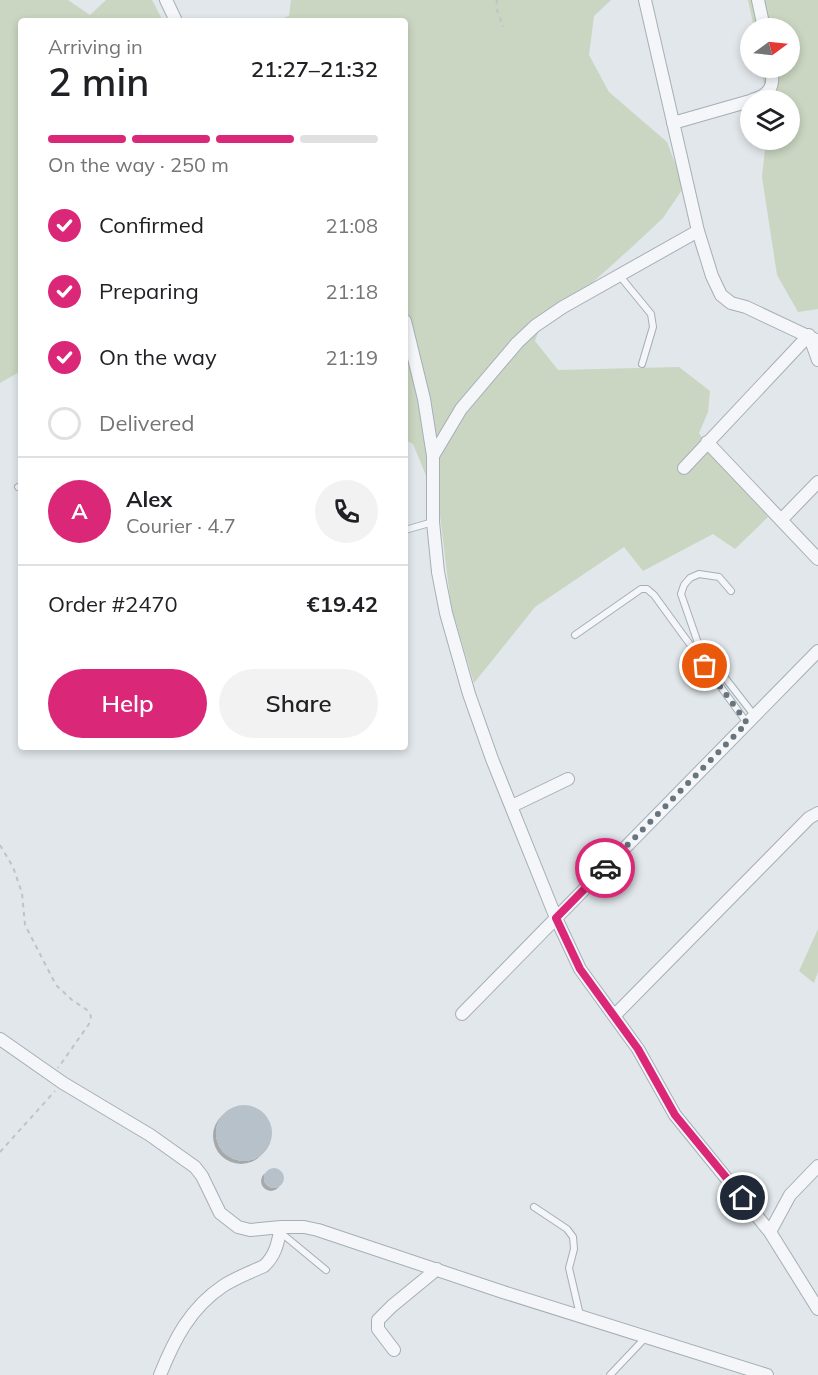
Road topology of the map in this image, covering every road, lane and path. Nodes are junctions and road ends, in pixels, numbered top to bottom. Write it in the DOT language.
graph roads {
  1 [pos="166,0"];
  2 [pos="497,0"];
  3 [pos="645,0"];
  4 [pos="758,0"];
  5 [pos="175,18"];
  6 [pos="762,18"];
  7 [pos="503,27"];
  8 [pos="740,104"];
  9 [pos="673,123"];
  10 [pos="698,231"];
  11 [pos="619,275"];
  12 [pos="408,333"];
  13 [pos="813,338"];
  14 [pos="818,360"];
  15 [pos="642,364"];
  16 [pos="707,442"];
  17 [pos="433,456"];
  18 [pos="684,468"];
  19 [pos="818,482"];
  20 [pos="781,520"];
  21 [pos="433,522"];
  22 [pos="408,529"];
  23 [pos="818,559"];
  24 [pos="731,591"];
  25 [pos="575,635"];
  26 [pos="818,651"];
  27 [pos="751,719"];
  28 [pos="568,779"];
  29 [pos="512,806"];
  30 [pos="818,813"];
  31 [pos="0,845"];
  32 [pos="556,918"];
  33 [pos="462,1014"];
  34 [pos="615,1015"];
  35 [pos="0,1039"];
  36 [pos="58,1079"];
  37 [pos="0,1152"];
  38 [pos="818,1166"];
  39 [pos="534,1206"];
  40 [pos="280,1229"];
  41 [pos="770,1232"];
  42 [pos="437,1269"];
  43 [pos="326,1270"];
  44 [pos="818,1309"];
  45 [pos="580,1316"];
  46 [pos="646,1336"];
  47 [pos="394,1350"];
  48 [pos="160,1375"];
  49 [pos="610,1375"];
  50 [pos="767,1375"];
  1 -- 5 [label="street"];
  2 -- 7 [label="path"];
  3 -- 9 [label="street"];
  4 -- 6 [label="street"];
  8 -- 9 [label="street"];
  9 -- 10 [label="street"];
  10 -- 11 [label="street"];
  10 -- 13 [label="street"];
  11 -- 15 [label="lane"];
  11 -- 17 [label="street"];
  12 -- 17 [label="street"];
  13 -- 14 [label="street"];
  13 -- 16 [label="street"];
  16 -- 18 [label="street"];
  16 -- 20 [label="street"];
  17 -- 21 [label="street"];
  19 -- 20 [label="street"];
  20 -- 23 [label="street"];
  21 -- 22 [label="lane"];
  21 -- 29 [label="street"];
  24 -- 27 [label="lane"];
  25 -- 27 [label="lane"];
  26 -- 27 [label="street"];
  27 -- 32 [label="street"];
  28 -- 29 [label="street"];
  29 -- 32 [label="street"];
  30 -- 34 [label="street"];
  31 -- 36 [label="path"];
  32 -- 33 [label="street"];
  32 -- 34 [label="street"];
  34 -- 41 [label="street"];
  35 -- 36 [label="street"];
  36 -- 37 [label="path"];
  36 -- 40 [label="street"];
  38 -- 41 [label="street"];
  39 -- 45 [label="lane"];
  40 -- 42 [label="street"];
  40 -- 43 [label="lane"];
  40 -- 48 [label="street"];
  41 -- 44 [label="street"];
  42 -- 45 [label="street"];
  42 -- 47 [label="street"];
  45 -- 46 [label="street"];
  46 -- 49 [label="lane"];
  46 -- 50 [label="street"];
}
